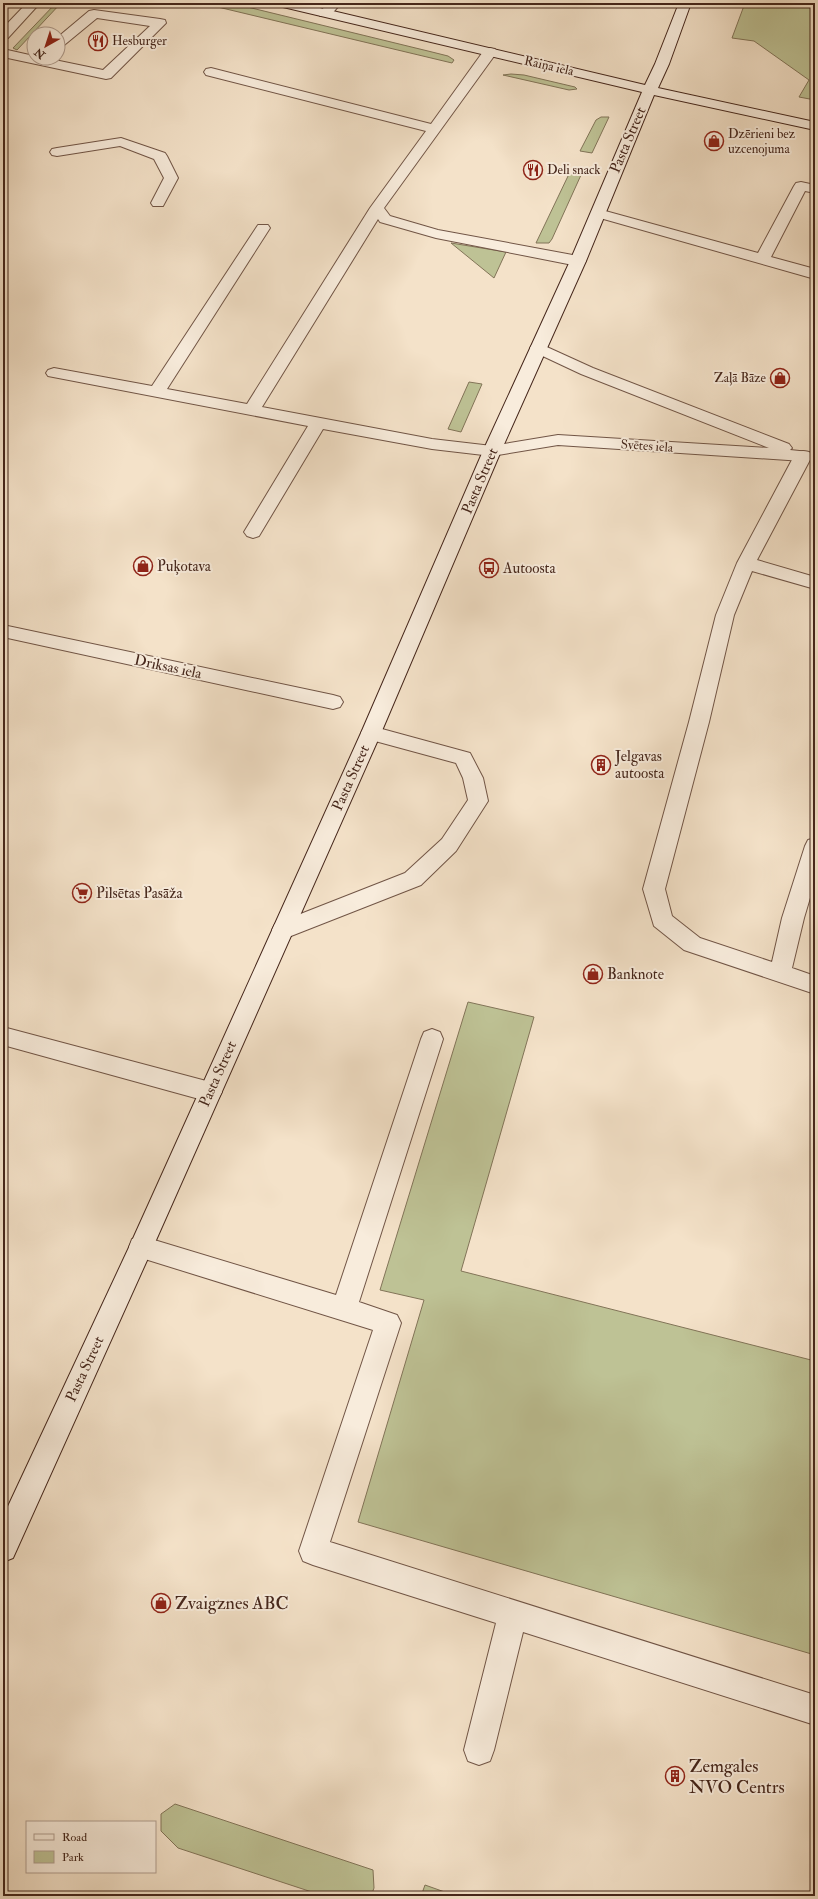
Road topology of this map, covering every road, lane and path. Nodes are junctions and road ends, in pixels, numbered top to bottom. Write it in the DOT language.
graph roads {
  1 [pos="34,3"];
  2 [pos="283,3"];
  3 [pos="335,3"];
  4 [pos="684,3"];
  5 [pos="325,13"];
  6 [pos="3,35"];
  7 [pos="66,37"];
  8 [pos="490,52"];
  9 [pos="3,53"];
  10 [pos="26,57"];
  11 [pos="66,65"];
  12 [pos="211,72"];
  13 [pos="650,90"];
  14 [pos="815,126"];
  15 [pos="434,129"];
  16 [pos="57,152"];
  17 [pos="815,189"];
  18 [pos="158,203"];
  19 [pos="376,208"];
  20 [pos="598,213"];
  21 [pos="264,228"];
  22 [pos="762,259"];
  23 [pos="578,261"];
  24 [pos="815,274"];
  25 [pos="538,348"];
  26 [pos="54,373"];
  27 [pos="157,392"];
  28 [pos="252,409"];
  29 [pos="319,422"];
  30 [pos="492,451"];
  31 [pos="809,457"];
  32 [pos="253,532"];
  33 [pos="746,563"];
  34 [pos="815,583"];
  35 [pos="3,631"];
  36 [pos="333,702"];
  37 [pos="371,733"];
  38 [pos="815,846"];
  39 [pos="283,930"];
  40 [pos="780,974"];
  41 [pos="815,985"];
  42 [pos="3,1036"];
  43 [pos="432,1038"];
  44 [pos="210,1092"];
  45 [pos="140,1247"];
  46 [pos="344,1308"];
  47 [pos="3,1548"];
  48 [pos="513,1614"];
  49 [pos="815,1710"];
  50 [pos="479,1750"];
  1 -- 6 [label="street"];
  2 -- 5 [label="street, Raiņa iela"];
  3 -- 5 [label="street"];
  4 -- 13 [label="street, Pasta Street"];
  5 -- 8 [label="street, Raiņa iela"];
  7 -- 11 [label="street"];
  8 -- 13 [label="street, Raiņa iela"];
  8 -- 15 [label="street"];
  9 -- 10 [label="street"];
  12 -- 15 [label="street"];
  13 -- 14 [label="street, Raiņa iela"];
  13 -- 20 [label="street, Pasta Street"];
  15 -- 19 [label="street"];
  16 -- 18 [label="street"];
  17 -- 22 [label="street"];
  19 -- 23 [label="street"];
  19 -- 28 [label="street"];
  20 -- 22 [label="street"];
  20 -- 23 [label="street, Pasta Street"];
  21 -- 27 [label="street"];
  22 -- 24 [label="street"];
  23 -- 25 [label="street, Pasta Street"];
  25 -- 30 [label="street, Pasta Street"];
  25 -- 31 [label="street"];
  26 -- 27 [label="street, Svētes iela"];
  27 -- 28 [label="street, Svētes iela"];
  28 -- 29 [label="street, Svētes iela"];
  29 -- 30 [label="street, Svētes iela"];
  29 -- 32 [label="street"];
  30 -- 31 [label="street, Svētes iela"];
  30 -- 37 [label="street, Pasta Street"];
  31 -- 33 [label="street"];
  33 -- 34 [label="street"];
  33 -- 40 [label="street"];
  35 -- 36 [label="street, Driksas iela"];
  37 -- 39 [label="street, Pasta Street"];
  37 -- 39 [label="street"];
  38 -- 40 [label="street"];
  39 -- 44 [label="street, Pasta Street"];
  40 -- 41 [label="street"];
  42 -- 44 [label="street"];
  43 -- 46 [label="street"];
  44 -- 45 [label="street, Pasta Street"];
  45 -- 46 [label="street"];
  45 -- 47 [label="street, Pasta Street"];
  46 -- 48 [label="street"];
  48 -- 49 [label="street"];
  48 -- 50 [label="street"];
}
